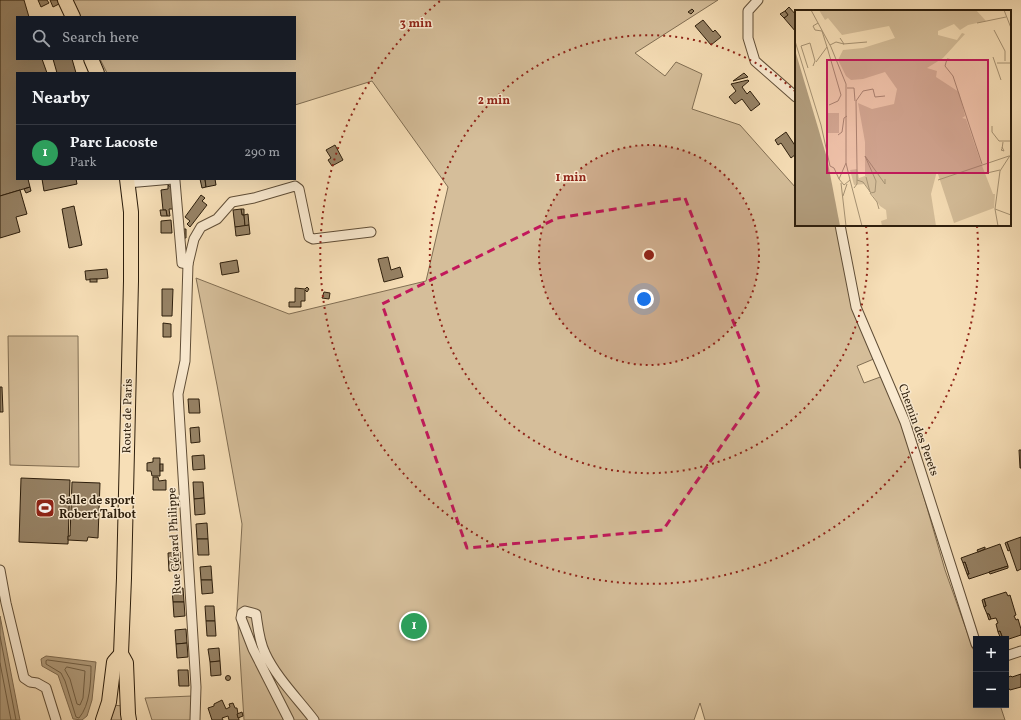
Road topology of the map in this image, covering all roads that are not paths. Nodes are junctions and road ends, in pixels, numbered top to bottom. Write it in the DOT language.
graph roads {
  1 [pos="65,0"];
  2 [pos="758,0"];
  3 [pos="73,16"];
  4 [pos="91,60"];
  5 [pos="97,72"];
  6 [pos="795,96"];
  7 [pos="150,180"];
  8 [pos="175,180"];
  9 [pos="127,181"];
  10 [pos="840,226"];
  11 [pos="371,232"];
  12 [pos="188,264"];
  13 [pos="0,570"];
  14 [pos="973,636"];
  15 [pos="1021,651"];
  16 [pos="121,654"];
  17 [pos="1009,655"];
  18 [pos="56,720"];
  19 [pos="103,720"];
  20 [pos="129,720"];
  21 [pos="195,720"];
  22 [pos="289,720"];
  23 [pos="314,720"];
  1 -- 3 [label="main road"];
  2 -- 6 [label="street"];
  4 -- 5 [label="main road"];
  7 -- 9 [label="street"];
  8 -- 12 [label="street"];
  9 -- 16 [label="main road, Route de Paris"];
  10 -- 14 [label="street, Chemin des Perets"];
  11 -- 12 [label="street, Rue Gérard Philippe"];
  12 -- 21 [label="street, Rue Gérard Philippe"];
  13 -- 18 [label="street"];
  15 -- 17 [label="street"];
  16 -- 19 [label="main road, Route de Paris"];
  16 -- 20 [label="main road, Route de Paris"];
  22 -- 23 [label="street"];
}
